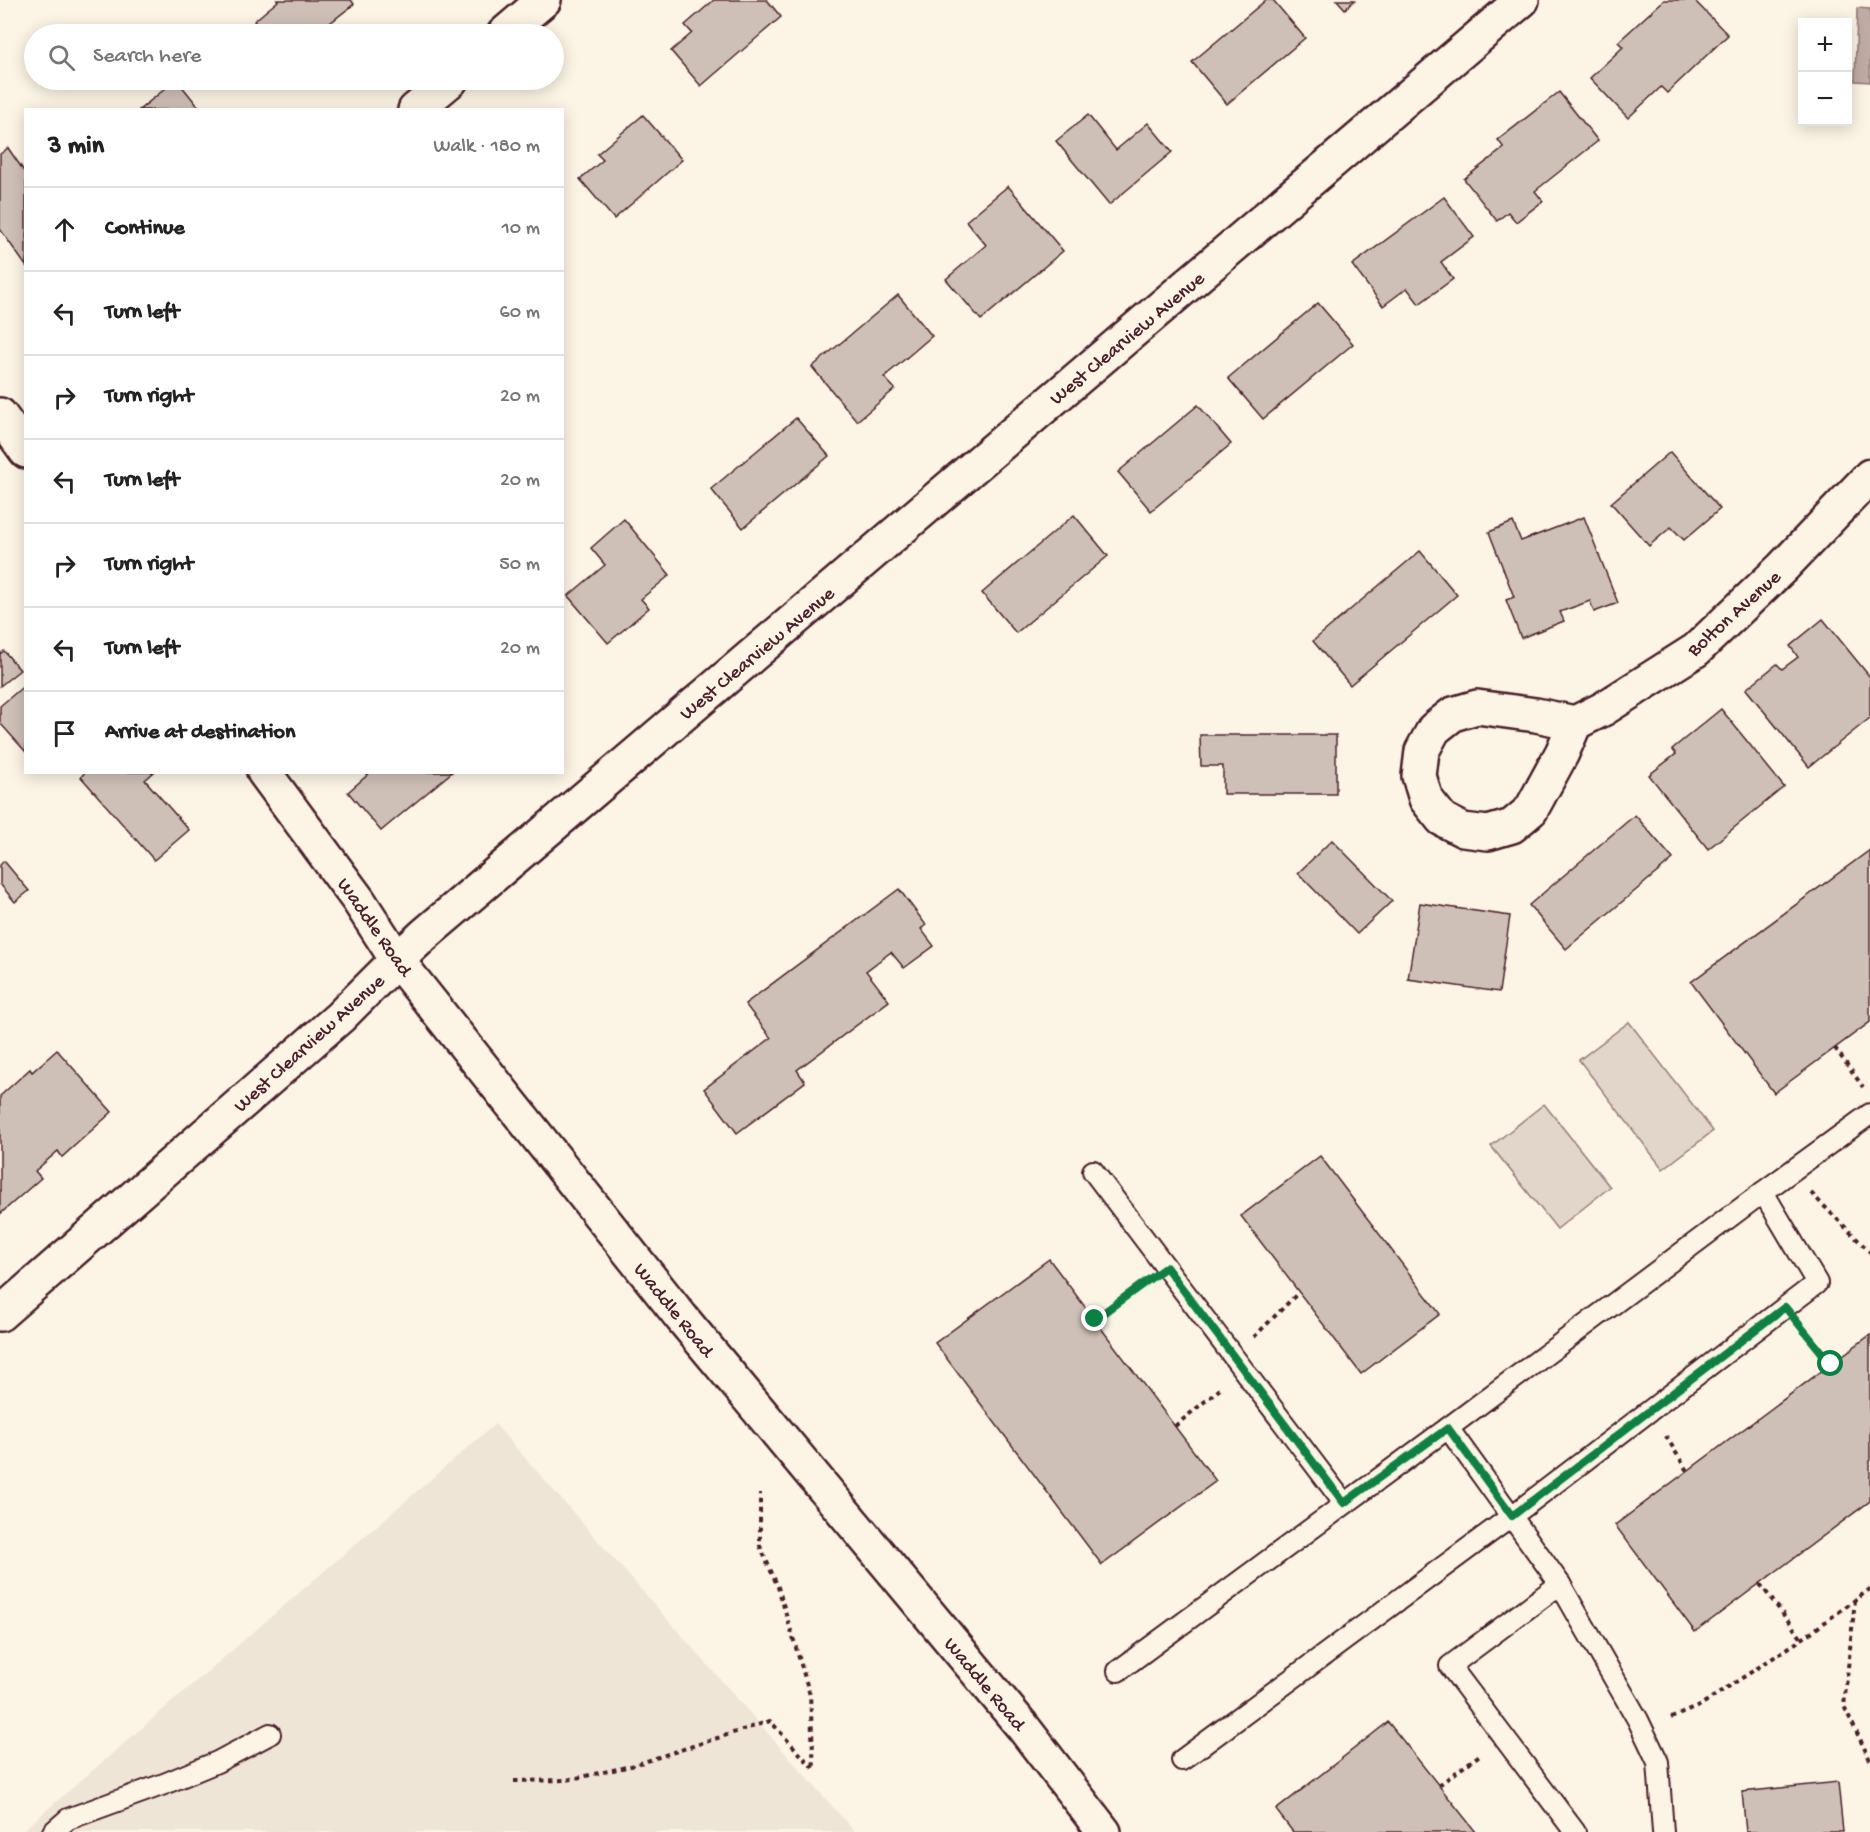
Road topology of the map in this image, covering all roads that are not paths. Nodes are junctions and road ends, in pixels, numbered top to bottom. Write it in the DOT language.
graph roads {
  1 [pos="544,0"];
  2 [pos="1522,0"];
  3 [pos="516,24"];
  4 [pos="439,90"];
  5 [pos="418,108"];
  6 [pos="0,415"];
  7 [pos="23,443"];
  8 [pos="1870,476"];
  9 [pos="1575,723"];
  10 [pos="265,774"];
  11 [pos="396,960"];
  12 [pos="1870,1114"];
  13 [pos="1093,1171"];
  14 [pos="1763,1192"];
  15 [pos="0,1314"];
  16 [pos="1448,1428"];
  17 [pos="1344,1503"];
  18 [pos="1512,1516"];
  19 [pos="1560,1584"];
  20 [pos="1118,1671"];
  21 [pos="270,1734"];
  22 [pos="1182,1760"];
  23 [pos="53,1832"];
  24 [pos="1104,1832"];
  25 [pos="1575,1832"];
  26 [pos="1663,1832"];
  1 -- 3 [label="street"];
  2 -- 11 [label="street, West Clearview Avenue"];
  4 -- 5 [label="street"];
  6 -- 7 [label="street"];
  8 -- 9 [label="street, Bolton Avenue"];
  9 -- 9 [label="street"];
  10 -- 11 [label="street, Waddle Road"];
  11 -- 15 [label="street, West Clearview Avenue"];
  11 -- 24 [label="street, Waddle Road"];
  12 -- 14 [label="lane"];
  13 -- 17 [label="lane"];
  14 -- 16 [label="lane"];
  14 -- 18 [label="lane"];
  16 -- 17 [label="lane"];
  16 -- 18 [label="lane"];
  17 -- 20 [label="lane"];
  18 -- 19 [label="lane"];
  18 -- 22 [label="lane"];
  19 -- 25 [label="lane"];
  19 -- 26 [label="lane"];
  21 -- 23 [label="lane"];
}
